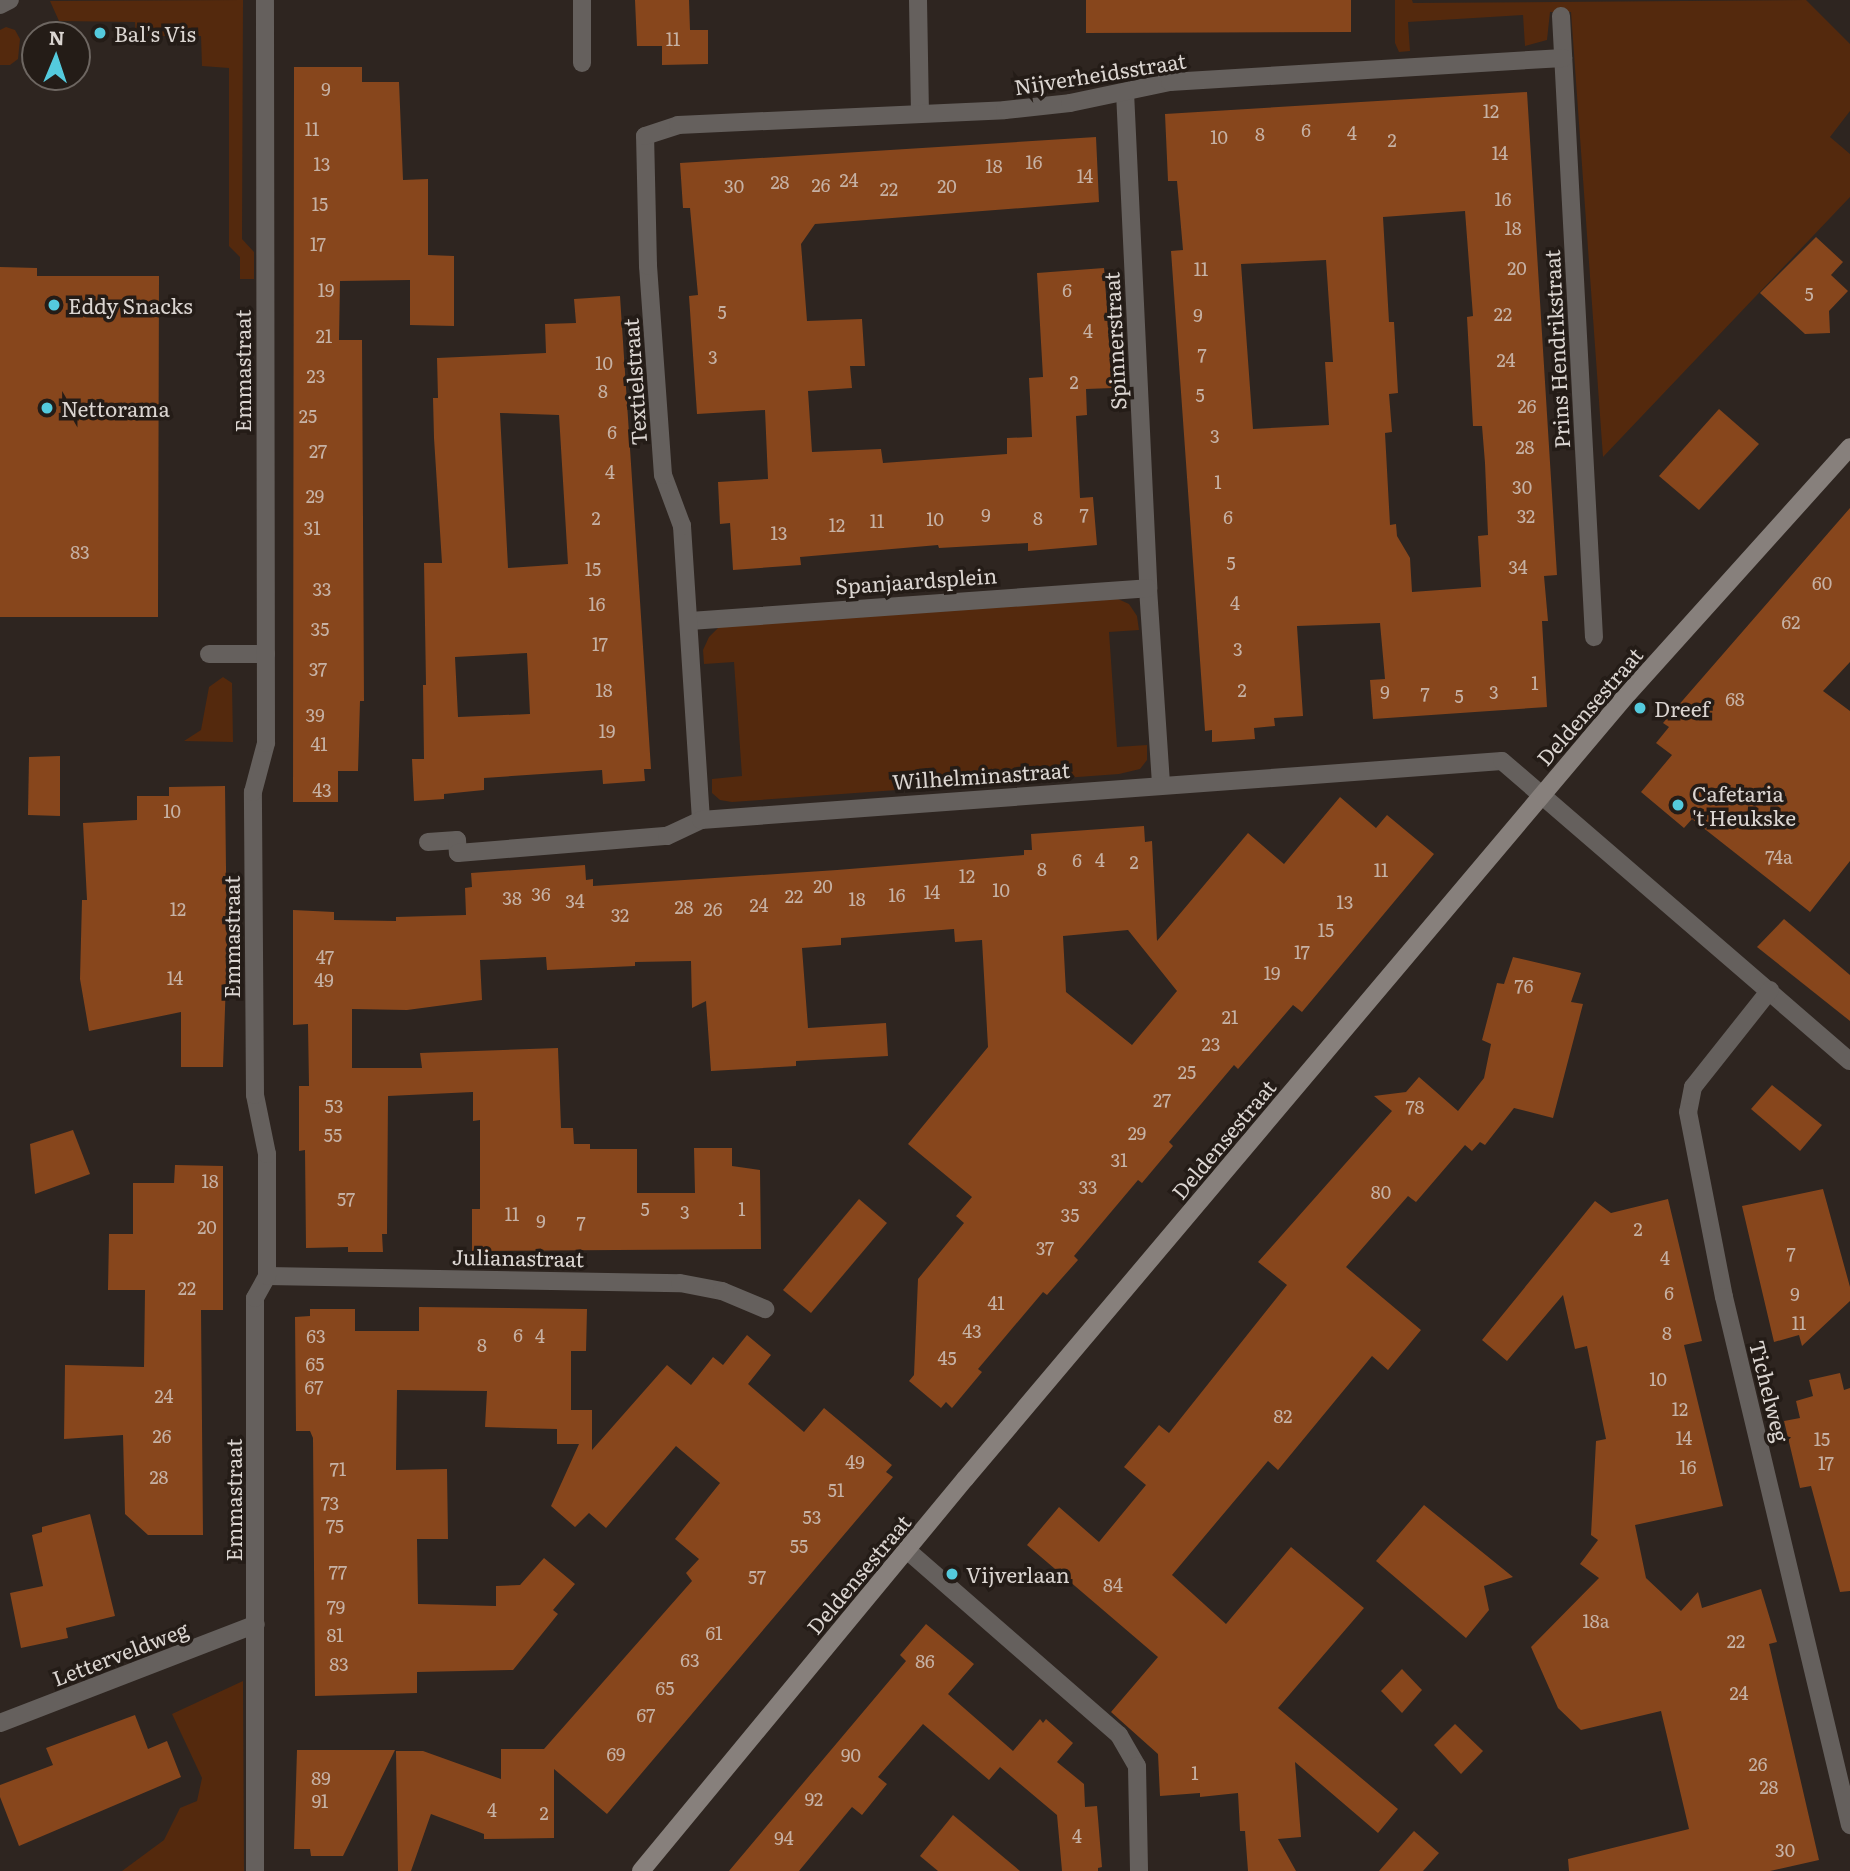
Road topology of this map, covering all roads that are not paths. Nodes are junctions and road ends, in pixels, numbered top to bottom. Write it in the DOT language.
graph roads {
  1 [pos="10,0"];
  2 [pos="265,0"];
  3 [pos="582,0"];
  4 [pos="918,0"];
  5 [pos="0,5"];
  6 [pos="1561,16"];
  7 [pos="1563,58"];
  8 [pos="582,63"];
  9 [pos="1125,92"];
  10 [pos="920,114"];
  11 [pos="645,136"];
  12 [pos="1850,447"];
  13 [pos="1148,588"];
  14 [pos="690,621"];
  15 [pos="1594,638"];
  16 [pos="209,654"];
  17 [pos="266,654"];
  18 [pos="1161,785"];
  19 [pos="1542,796"];
  20 [pos="701,820"];
  21 [pos="428,842"];
  22 [pos="1770,990"];
  23 [pos="1850,1061"];
  24 [pos="267,1276"];
  25 [pos="765,1309"];
  26 [pos="908,1551"];
  27 [pos="256,1624"];
  28 [pos="0,1723"];
  29 [pos="1850,1825"];
  30 [pos="255,1871"];
  31 [pos="641,1871"];
  32 [pos="1139,1871"];
  1 -- 5 [label="street"];
  2 -- 17 [label="street, Emmastraat"];
  3 -- 8 [label="street"];
  4 -- 10 [label="street"];
  6 -- 7 [label="street, Prins Hendrikstraat"];
  7 -- 9 [label="street, Nijverheidsstraat"];
  7 -- 15 [label="street, Prins Hendrikstraat"];
  9 -- 10 [label="street, Nijverheidsstraat"];
  9 -- 13 [label="street, Spinnerstraat"];
  10 -- 11 [label="street, Nijverheidsstraat"];
  11 -- 14 [label="street, Textielstraat"];
  12 -- 19 [label="street, Deldensestraat"];
  13 -- 14 [label="street, Spanjaardsplein"];
  13 -- 18 [label="street"];
  14 -- 20 [label="street"];
  16 -- 17 [label="street"];
  17 -- 24 [label="street, Emmastraat"];
  18 -- 19 [label="street, Wilhelminastraat"];
  18 -- 20 [label="street, Wilhelminastraat"];
  19 -- 22 [label="street"];
  19 -- 26 [label="street, Deldensestraat"];
  20 -- 21 [label="street, Wilhelminastraat"];
  22 -- 23 [label="street"];
  22 -- 29 [label="street, Tichelweg"];
  24 -- 25 [label="street, Julianastraat"];
  24 -- 27 [label="street, Emmastraat"];
  26 -- 31 [label="street, Deldensestraat"];
  26 -- 32 [label="street"];
  27 -- 28 [label="street, Letterveldweg"];
  27 -- 30 [label="street, Emmastraat"];
}
